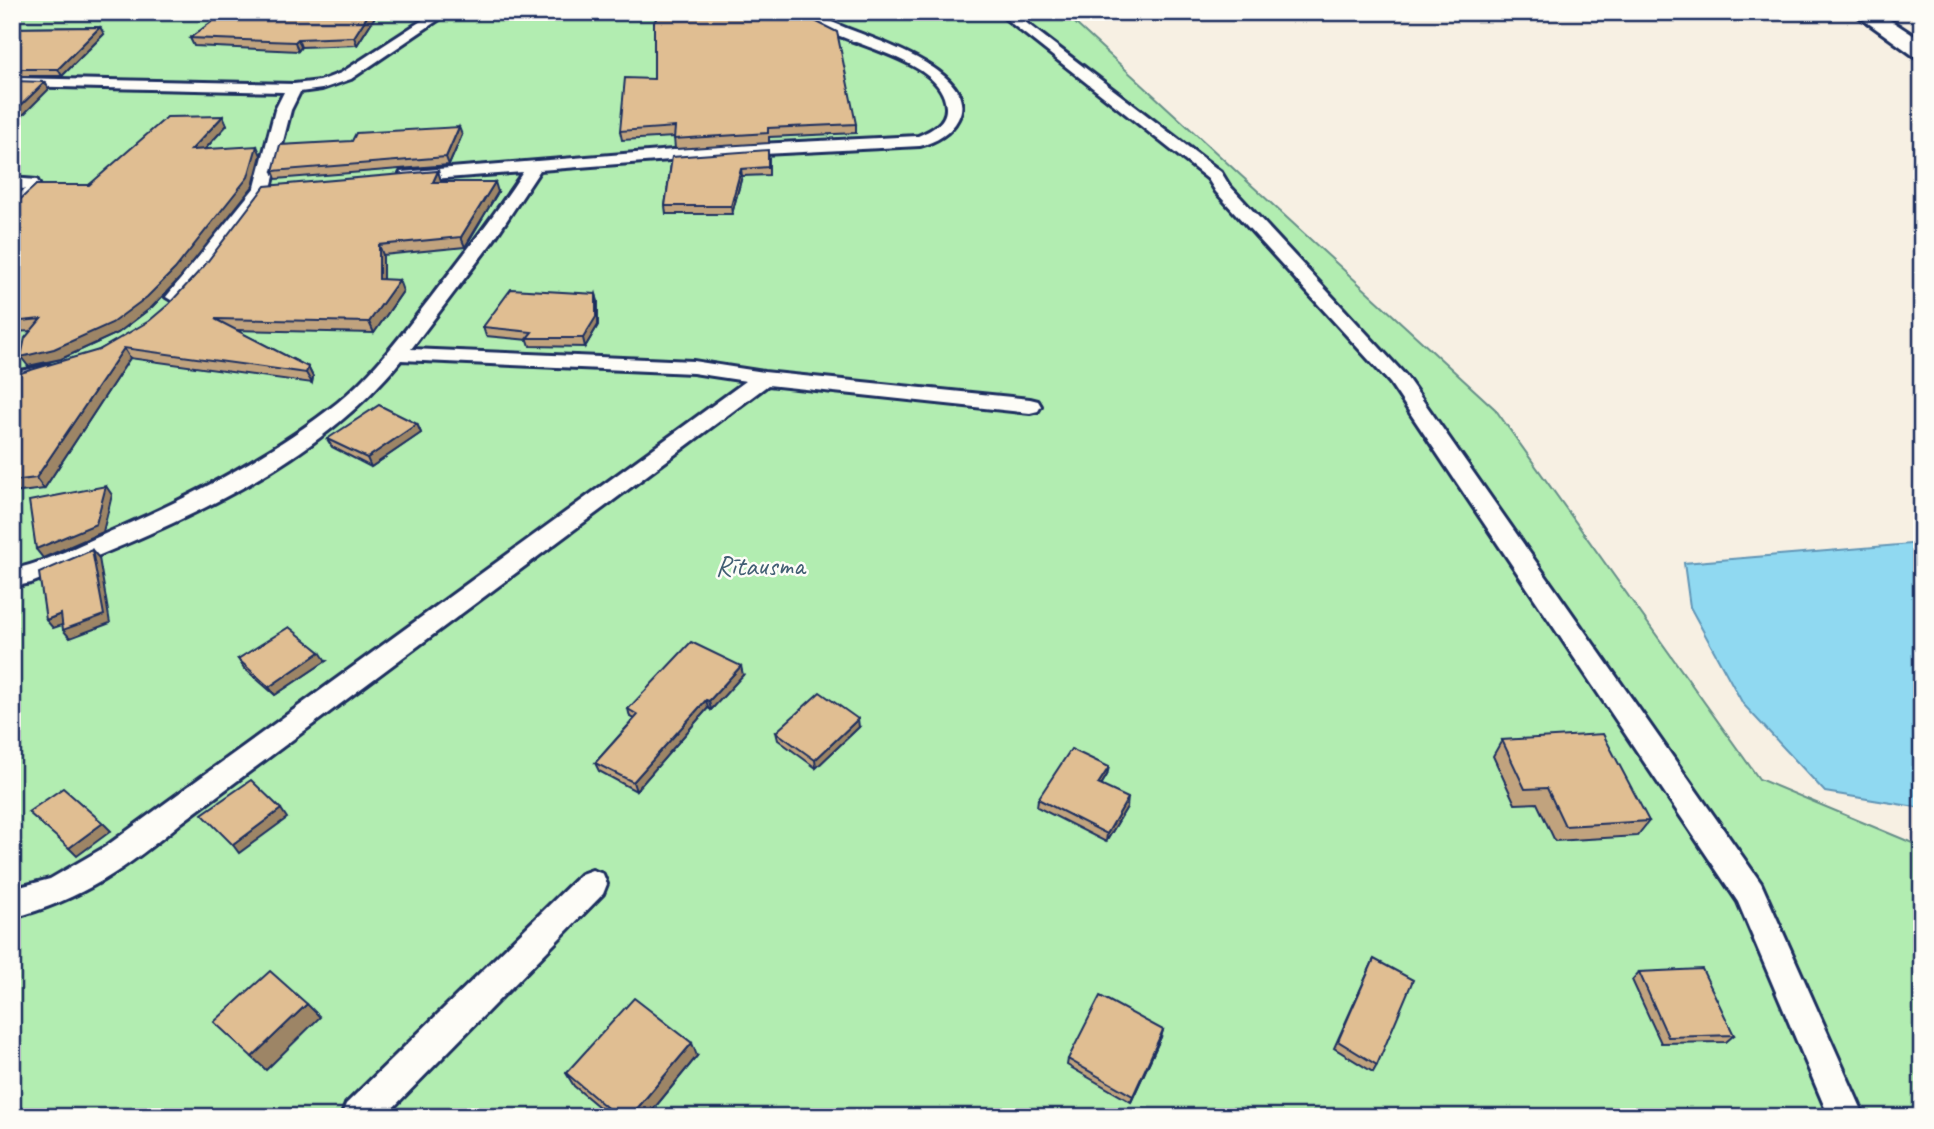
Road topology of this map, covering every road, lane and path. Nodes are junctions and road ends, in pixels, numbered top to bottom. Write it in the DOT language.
graph roads {
  1 [pos="444,12"];
  2 [pos="800,12"];
  3 [pos="1003,12"];
  4 [pos="1863,12"];
  5 [pos="1922,51"];
  6 [pos="12,82"];
  7 [pos="294,88"];
  8 [pos="535,165"];
  9 [pos="386,178"];
  10 [pos="12,183"];
  11 [pos="12,211"];
  12 [pos="166,307"];
  13 [pos="396,354"];
  14 [pos="69,365"];
  15 [pos="764,378"];
  16 [pos="12,379"];
  17 [pos="1030,406"];
  18 [pos="12,578"];
  19 [pos="593,884"];
  20 [pos="12,904"];
  21 [pos="359,1117"];
  22 [pos="1846,1117"];
  1 -- 7 [label="lane"];
  2 -- 8 [label="lane"];
  3 -- 22 [label="lane"];
  4 -- 5 [label="street"];
  6 -- 7 [label="lane"];
  7 -- 12 [label="lane"];
  8 -- 9 [label="lane"];
  8 -- 13 [label="lane"];
  10 -- 11 [label="lane"];
  13 -- 15 [label="lane"];
  13 -- 18 [label="lane"];
  14 -- 16 [label="lane"];
  15 -- 17 [label="lane"];
  15 -- 20 [label="lane"];
  19 -- 21 [label="lane"];
}
